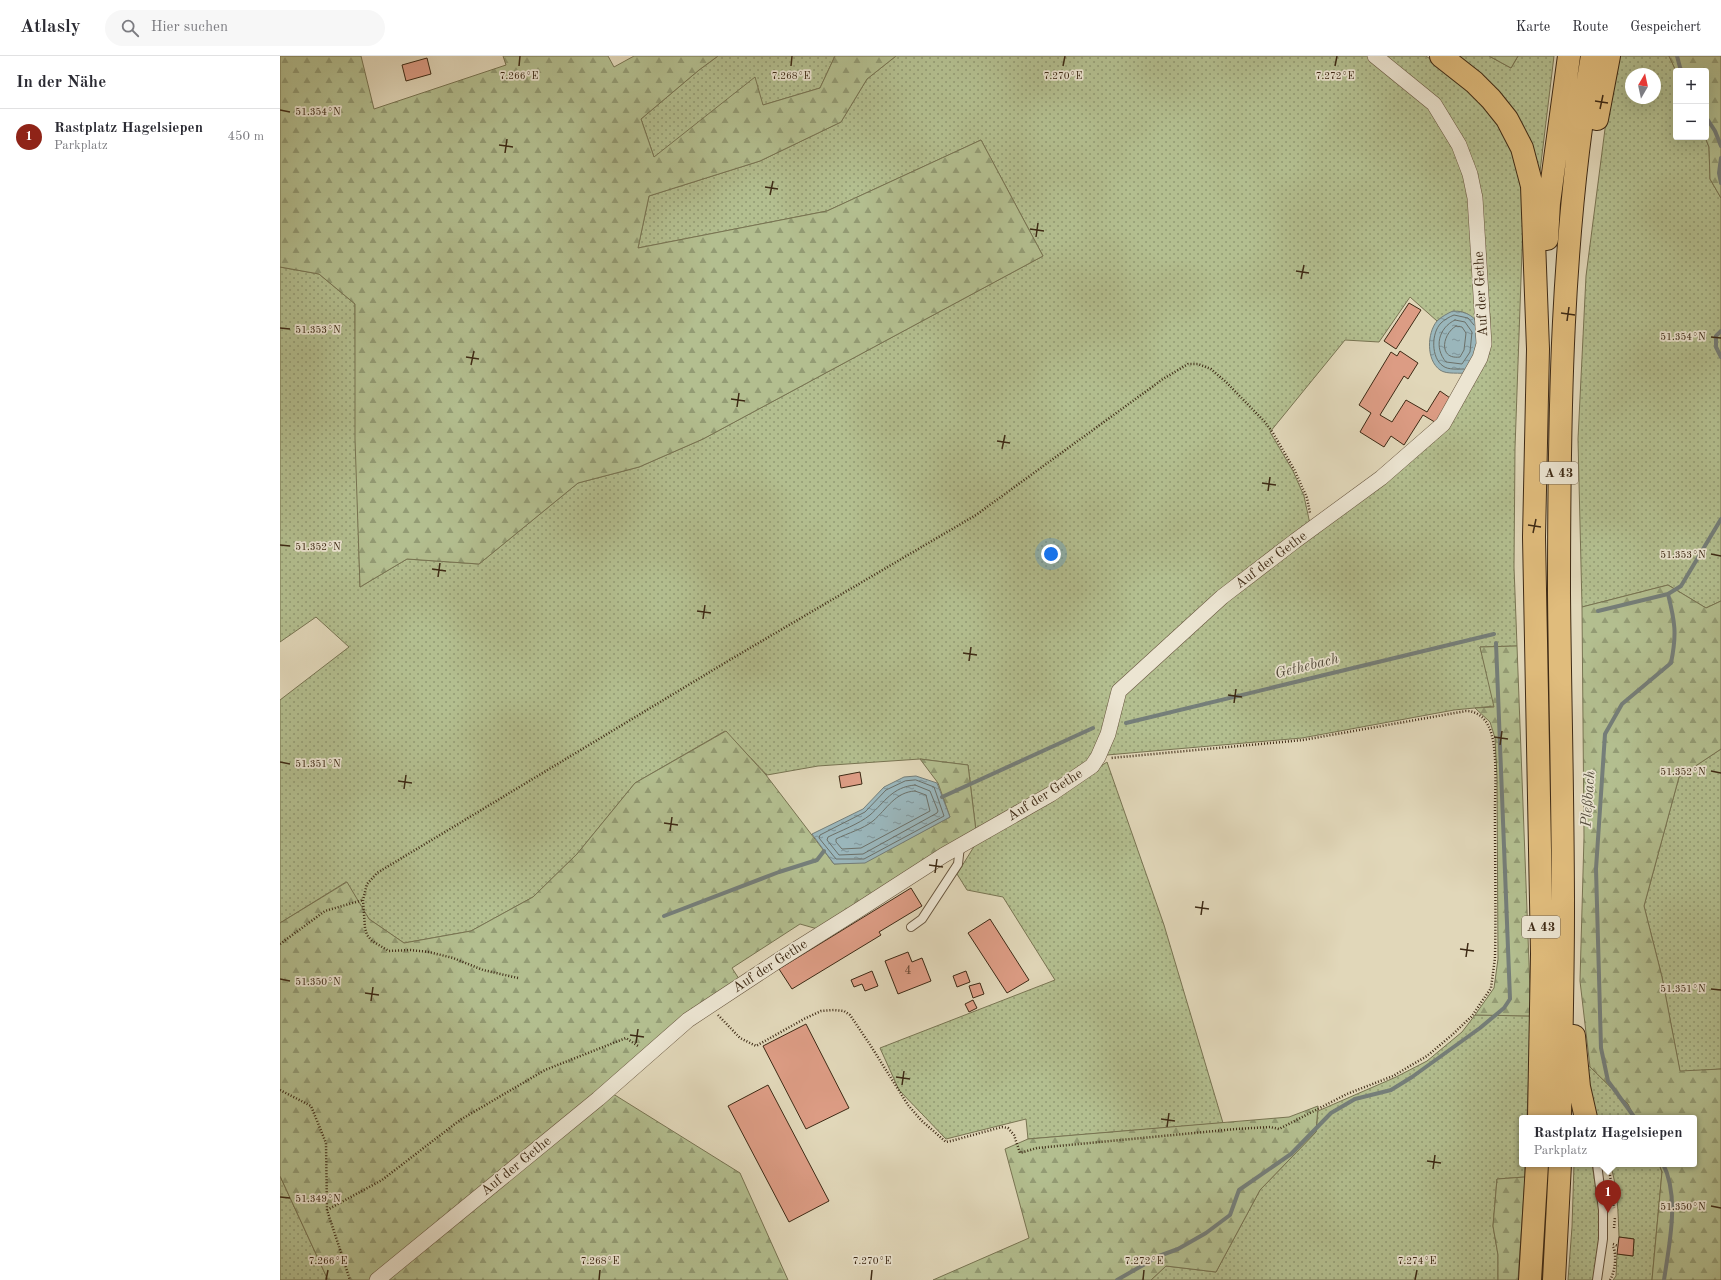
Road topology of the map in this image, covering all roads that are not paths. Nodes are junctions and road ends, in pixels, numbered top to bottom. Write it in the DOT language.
graph roads {
  1 [pos="1375,56"];
  2 [pos="1440,56"];
  3 [pos="1569,56"];
  4 [pos="1592,56"];
  5 [pos="1609,56"];
  6 [pos="1566,291"];
  7 [pos="1538,350"];
  8 [pos="960,846"];
  9 [pos="1563,909"];
  10 [pos="911,927"];
  11 [pos="1538,1115"];
  12 [pos="1560,1115"];
  13 [pos="1585,1115"];
  14 [pos="1537,1167"];
  15 [pos="1560,1167"];
  16 [pos="1597,1167"];
  17 [pos="377,1280"];
  18 [pos="1530,1280"];
  19 [pos="1554,1280"];
  20 [pos="1597,1280"];
  1 -- 8 [label="street, Auf der Gethe"];
  2 -- 7 [label="highway"];
  3 -- 7 [label="highway, A 43"];
  4 -- 6 [label="highway, A 43"];
  5 -- 6 [label="highway"];
  6 -- 9 [label="highway, A 43"];
  7 -- 11 [label="highway, A 43"];
  8 -- 10 [label="lane"];
  8 -- 17 [label="street, Auf der Gethe"];
  9 -- 12 [label="highway, A 43"];
  9 -- 13 [label="highway"];
  14 -- 18 [label="highway"];
  15 -- 19 [label="highway"];
  16 -- 20 [label="lane"];
}
